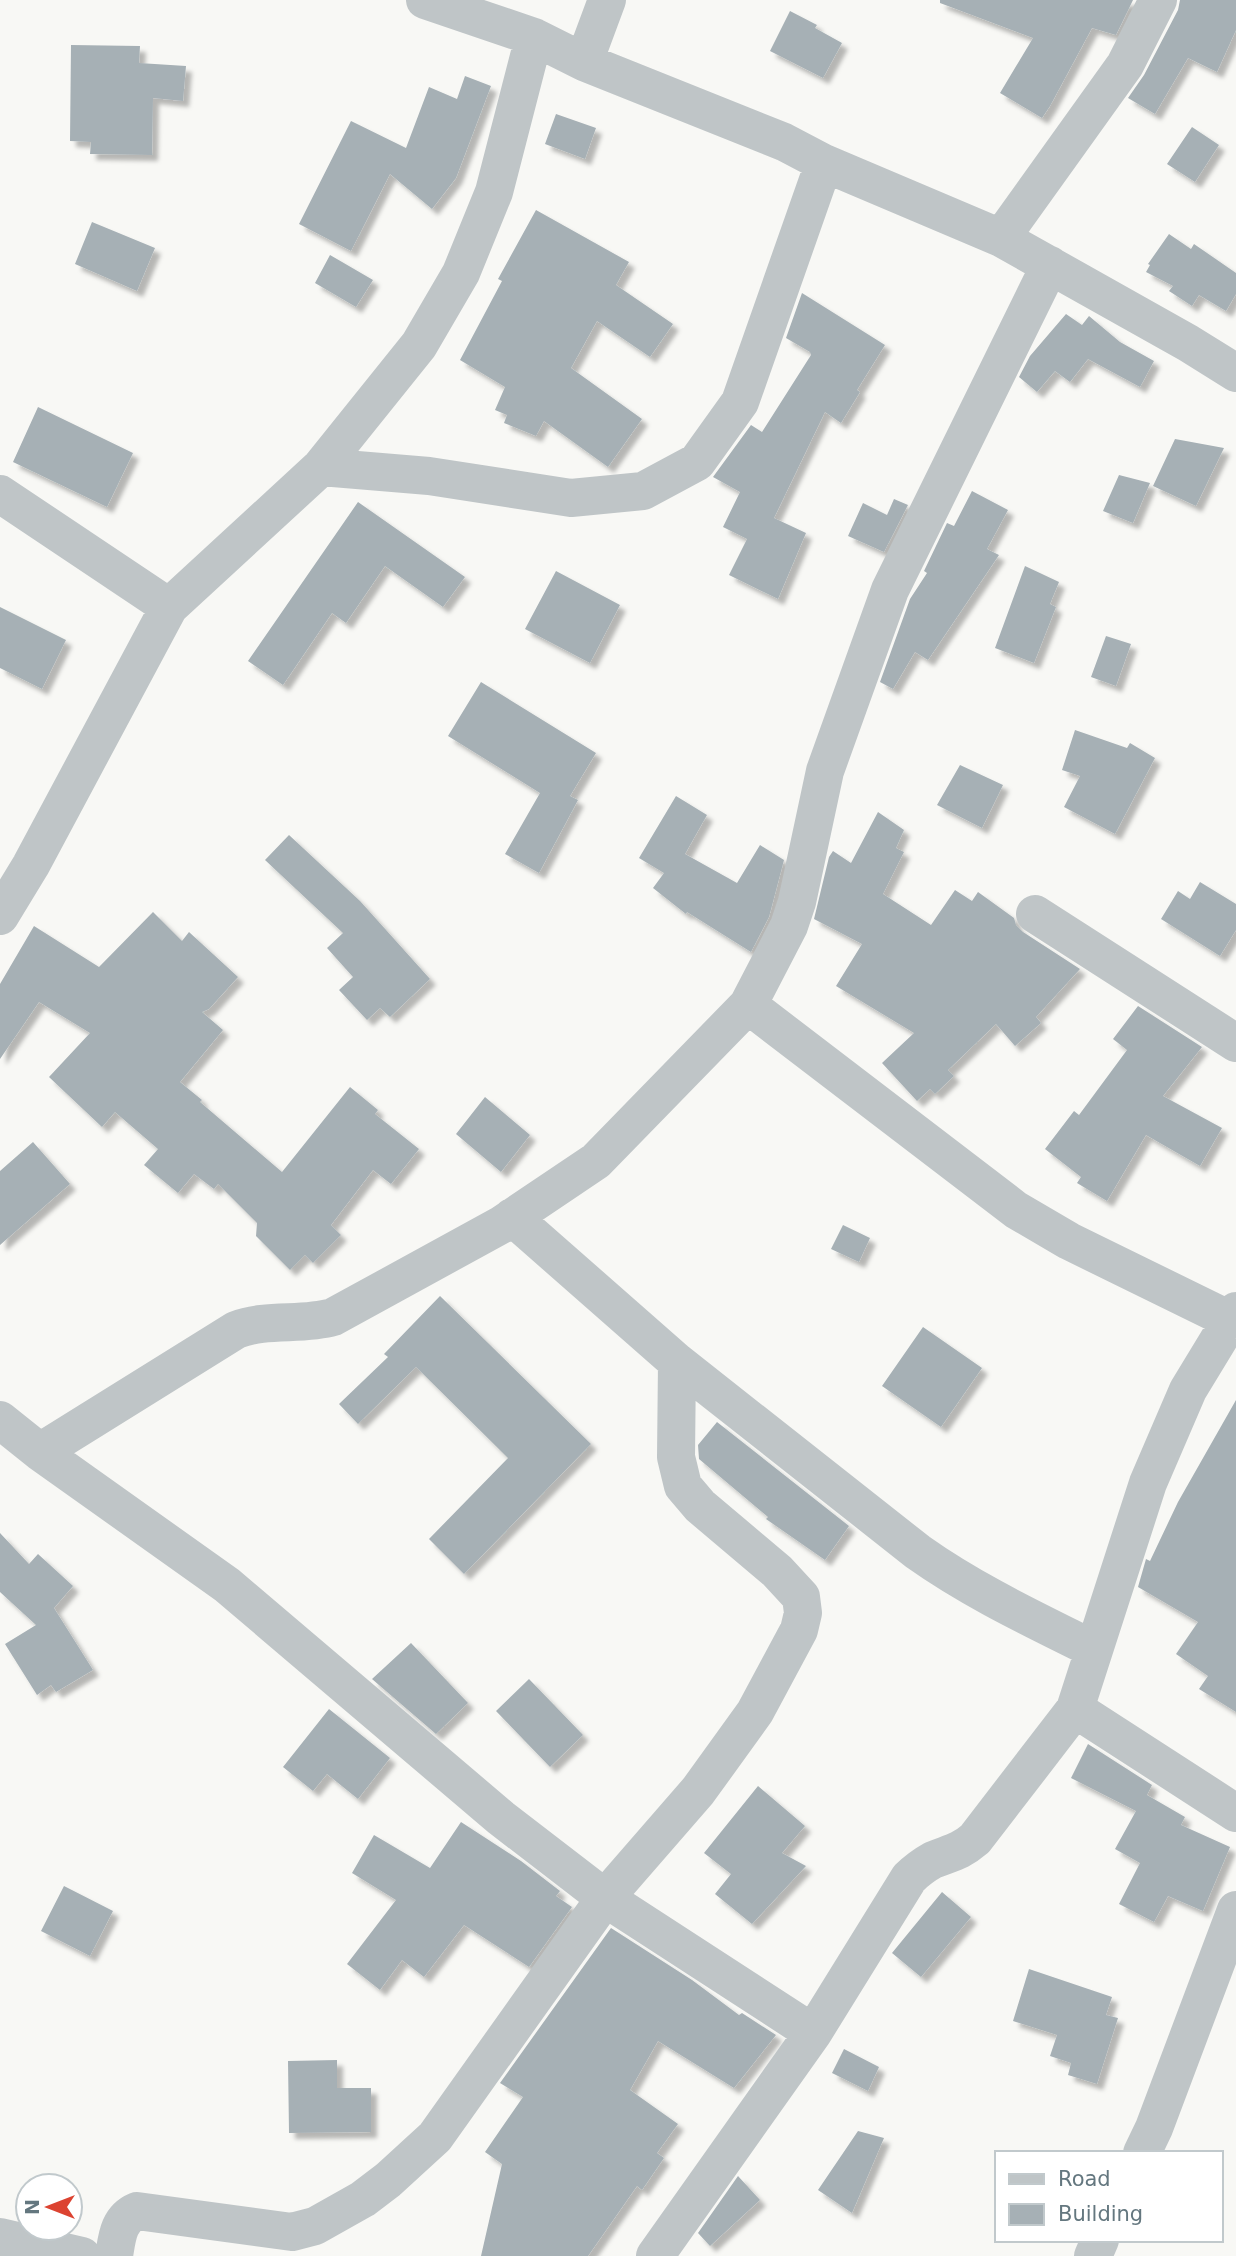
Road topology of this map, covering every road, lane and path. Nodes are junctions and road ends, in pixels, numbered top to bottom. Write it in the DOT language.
graph roads {
  1 [pos="425,0"];
  2 [pos="607,0"];
  3 [pos="1158,0"];
  4 [pos="534,37"];
  5 [pos="584,62"];
  6 [pos="824,163"];
  7 [pos="1001,238"];
  8 [pos="1050,265"];
  9 [pos="1236,373"];
  10 [pos="321,467"];
  11 [pos="0,494"];
  12 [pos="169,607"];
  13 [pos="1035,914"];
  14 [pos="0,916"];
  15 [pos="748,1005"];
  16 [pos="1236,1044"];
  17 [pos="512,1217"];
  18 [pos="1233,1316"];
  19 [pos="677,1362"];
  20 [pos="0,1420"];
  21 [pos="40,1452"];
  22 [pos="1093,1649"];
  23 [pos="1075,1709"];
  24 [pos="1236,1813"];
  25 [pos="605,1898"];
  26 [pos="1236,1910"];
  27 [pos="813,2034"];
  28 [pos="1143,2151"];
  29 [pos="0,2236"];
  30 [pos="82,2256"];
  31 [pos="114,2256"];
  32 [pos="655,2256"];
  1 -- 4 [label="street"];
  2 -- 5 [label="street"];
  3 -- 7 [label="street"];
  4 -- 5 [label="street"];
  4 -- 10 [label="street"];
  5 -- 6 [label="street"];
  6 -- 7 [label="street"];
  6 -- 10 [label="street"];
  7 -- 8 [label="street"];
  8 -- 9 [label="street"];
  8 -- 15 [label="street"];
  10 -- 12 [label="street"];
  11 -- 12 [label="street"];
  12 -- 14 [label="street"];
  13 -- 16 [label="street"];
  15 -- 17 [label="street"];
  15 -- 18 [label="street"];
  17 -- 19 [label="street"];
  17 -- 21 [label="street"];
  18 -- 22 [label="street"];
  19 -- 22 [label="street"];
  19 -- 25 [label="street"];
  20 -- 21 [label="street"];
  21 -- 25 [label="street"];
  22 -- 23 [label="street"];
  23 -- 24 [label="street"];
  23 -- 27 [label="street"];
  25 -- 27 [label="street"];
  25 -- 31 [label="street"];
  26 -- 28 [label="street"];
  27 -- 32 [label="street"];
  29 -- 30 [label="street"];
}
